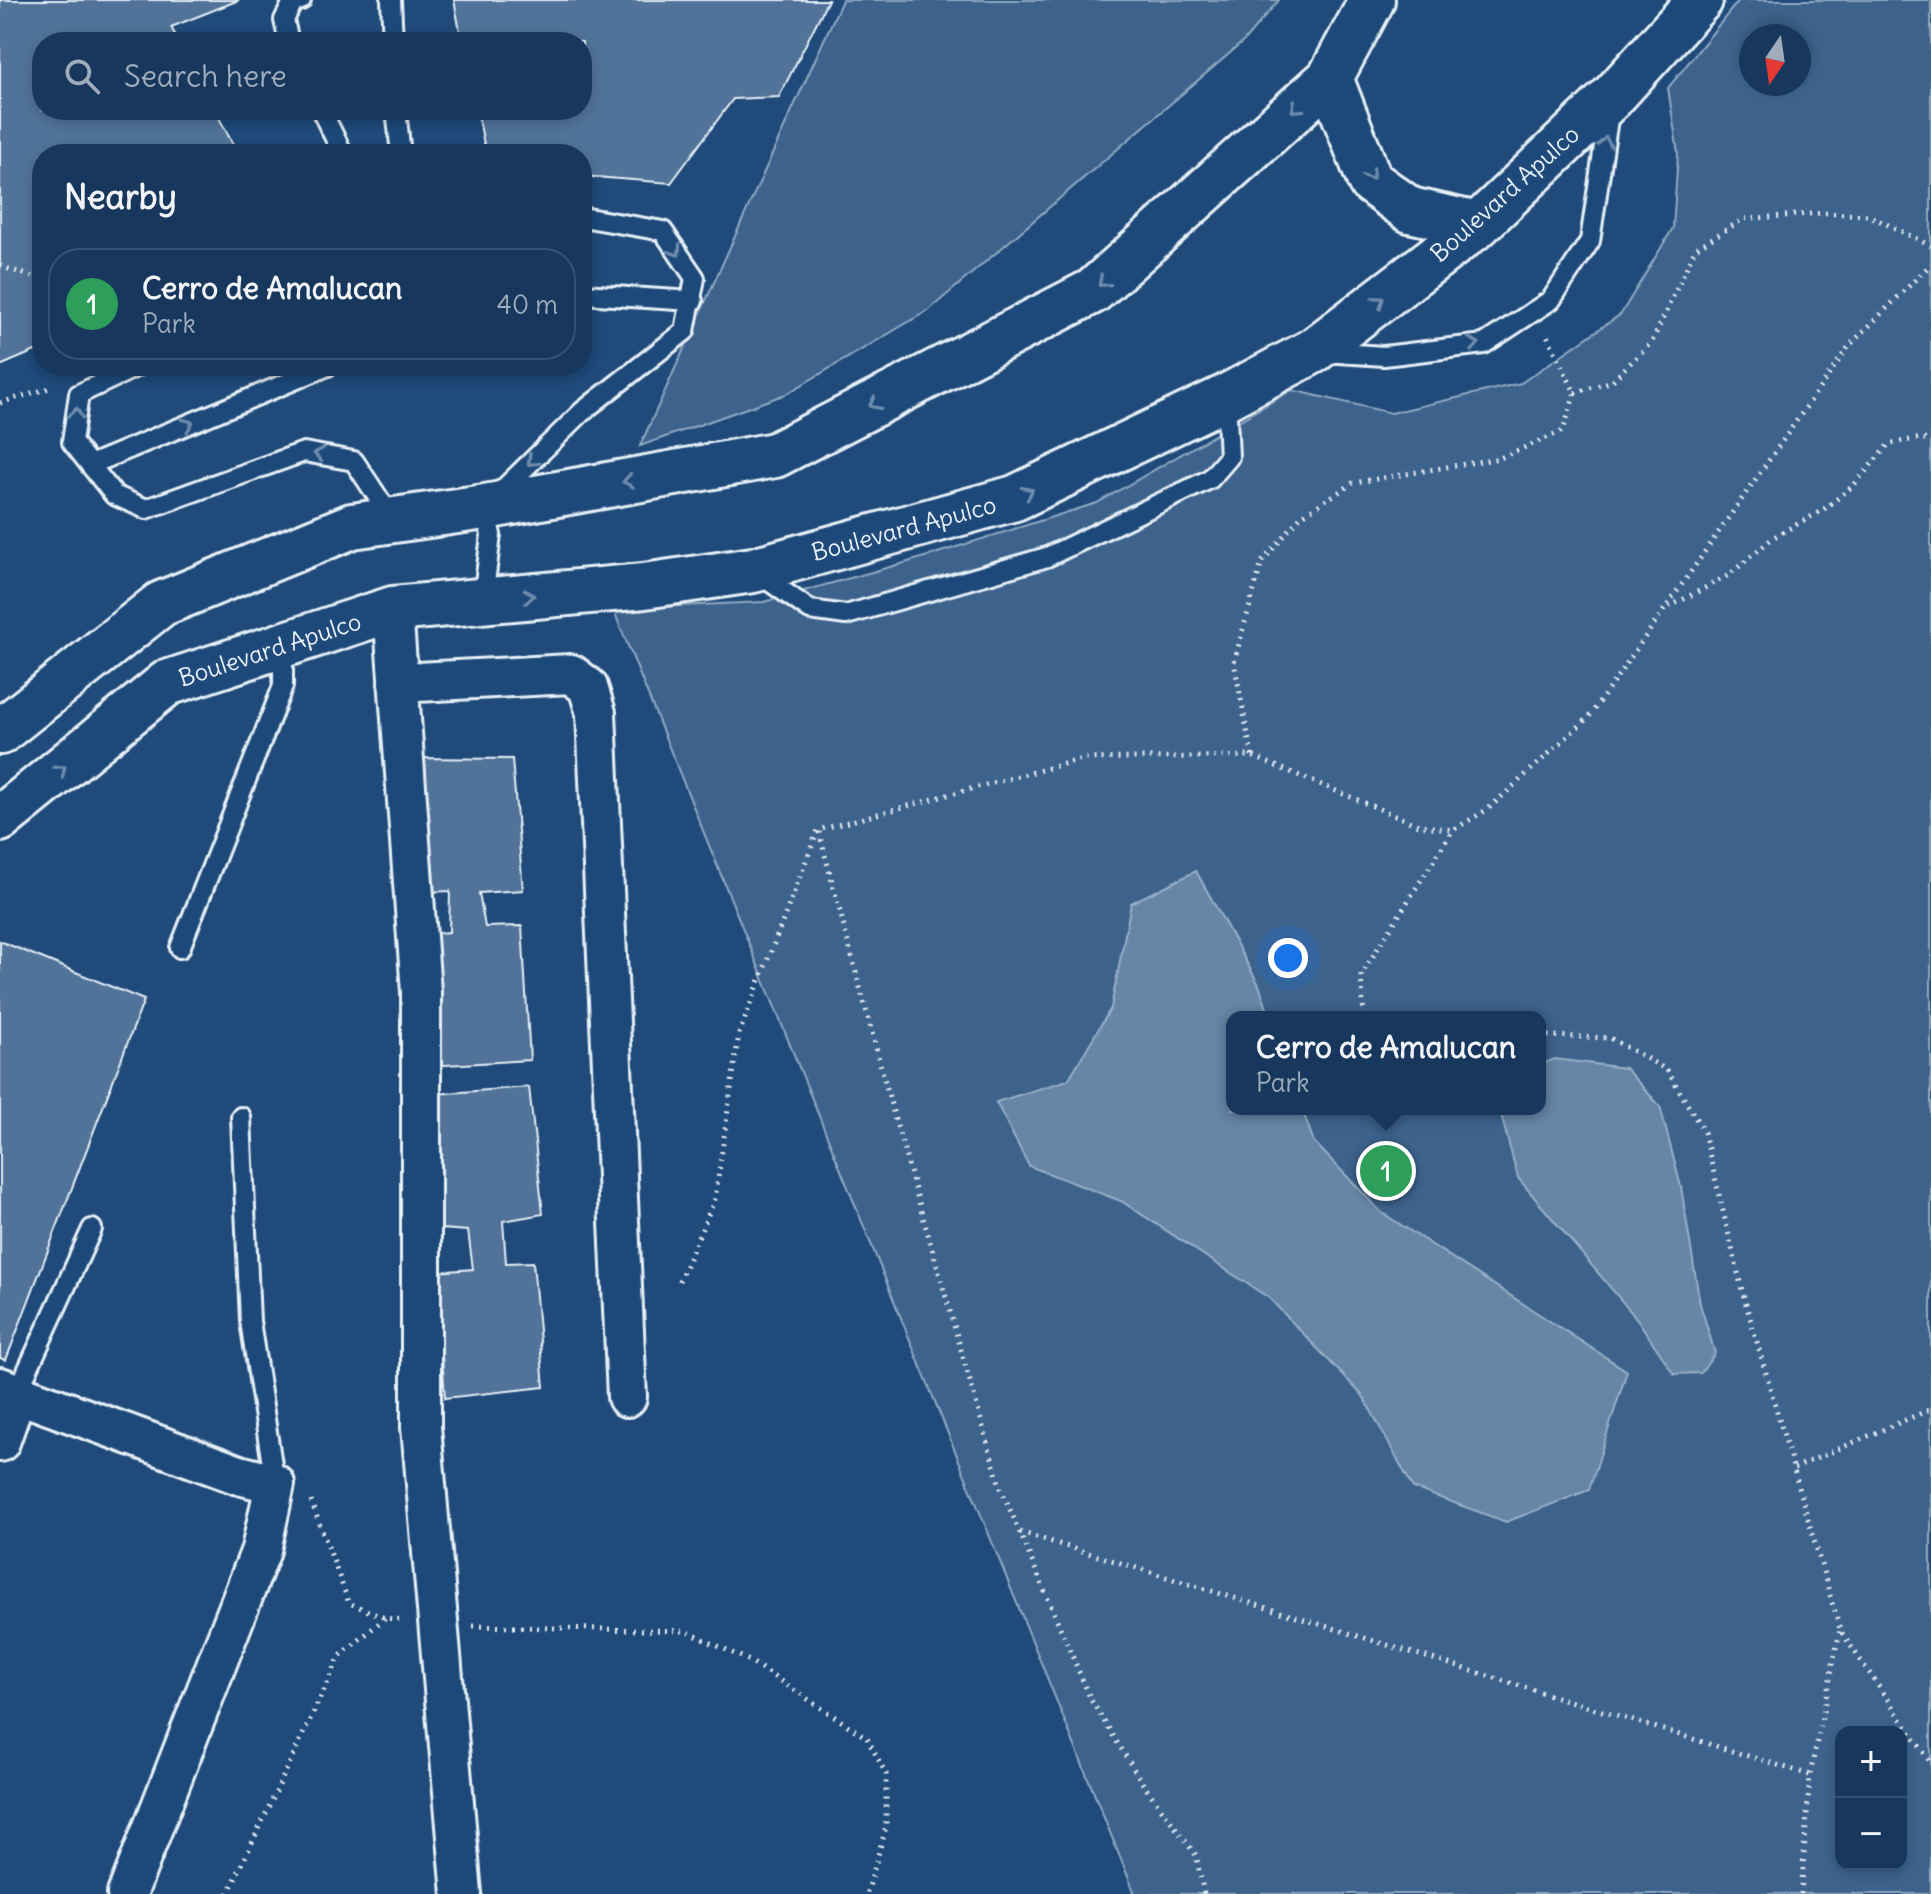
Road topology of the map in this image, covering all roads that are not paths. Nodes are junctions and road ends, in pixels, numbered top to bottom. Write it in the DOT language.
graph roads {
  1 [pos="301,0"];
  2 [pos="391,0"];
  3 [pos="1372,0"];
  4 [pos="1700,0"];
  5 [pos="287,32"];
  6 [pos="393,32"];
  7 [pos="1330,78"];
  8 [pos="1612,97"];
  9 [pos="326,120"];
  10 [pos="397,120"];
  11 [pos="338,144"];
  12 [pos="400,144"];
  13 [pos="592,219"];
  14 [pos="1478,225"];
  15 [pos="592,295"];
  16 [pos="693,301"];
  17 [pos="1313,351"];
  18 [pos="117,376"];
  19 [pos="304,376"];
  20 [pos="1226,397"];
  21 [pos="90,465"];
  22 [pos="485,507"];
  23 [pos="393,520"];
  24 [pos="753,570"];
  25 [pos="483,599"];
  26 [pos="393,609"];
  27 [pos="276,648"];
  28 [pos="398,683"];
  29 [pos="0,732"];
  30 [pos="0,819"];
  31 [pos="180,948"];
  32 [pos="241,1117"];
  33 [pos="92,1229"];
  34 [pos="8,1390"];
  35 [pos="627,1397"];
  36 [pos="0,1442"];
  37 [pos="275,1484"];
  38 [pos="127,1894"];
  39 [pos="462,1894"];
  1 -- 5 [label="lane"];
  2 -- 6 [label="lane"];
  3 -- 7 [label="street"];
  4 -- 8 [label="street, Boulevard Apulco"];
  7 -- 14 [label="street, one-way"];
  7 -- 22 [label="street, one-way"];
  8 -- 14 [label="street, Boulevard Apulco"];
  17 -- 8 [label="lane, one-way"];
  9 -- 11 [label="lane"];
  10 -- 12 [label="lane"];
  13 -- 16 [label="lane, one-way"];
  17 -- 14 [label="street, Boulevard Apulco, one-way"];
  15 -- 16 [label="lane"];
  16 -- 22 [label="lane, one-way"];
  17 -- 20 [label="street, Boulevard Apulco"];
  21 -- 18 [label="lane, one-way"];
  21 -- 19 [label="lane, one-way"];
  24 -- 20 [label="street, Boulevard Apulco, one-way"];
  20 -- 24 [label="lane"];
  23 -- 21 [label="lane, one-way"];
  22 -- 23 [label="street"];
  22 -- 25 [label="lane"];
  23 -- 29 [label="street"];
  25 -- 24 [label="street, Boulevard Apulco, one-way"];
  25 -- 26 [label="street, Boulevard Apulco"];
  26 -- 27 [label="street, Boulevard Apulco"];
  26 -- 28 [label="street"];
  30 -- 27 [label="street, Boulevard Apulco, one-way"];
  27 -- 31 [label="lane"];
  28 -- 35 [label="street"];
  28 -- 39 [label="street"];
  32 -- 37 [label="lane"];
  33 -- 34 [label="lane"];
  34 -- 36 [label="street"];
  34 -- 37 [label="street"];
  37 -- 38 [label="street"];
}
